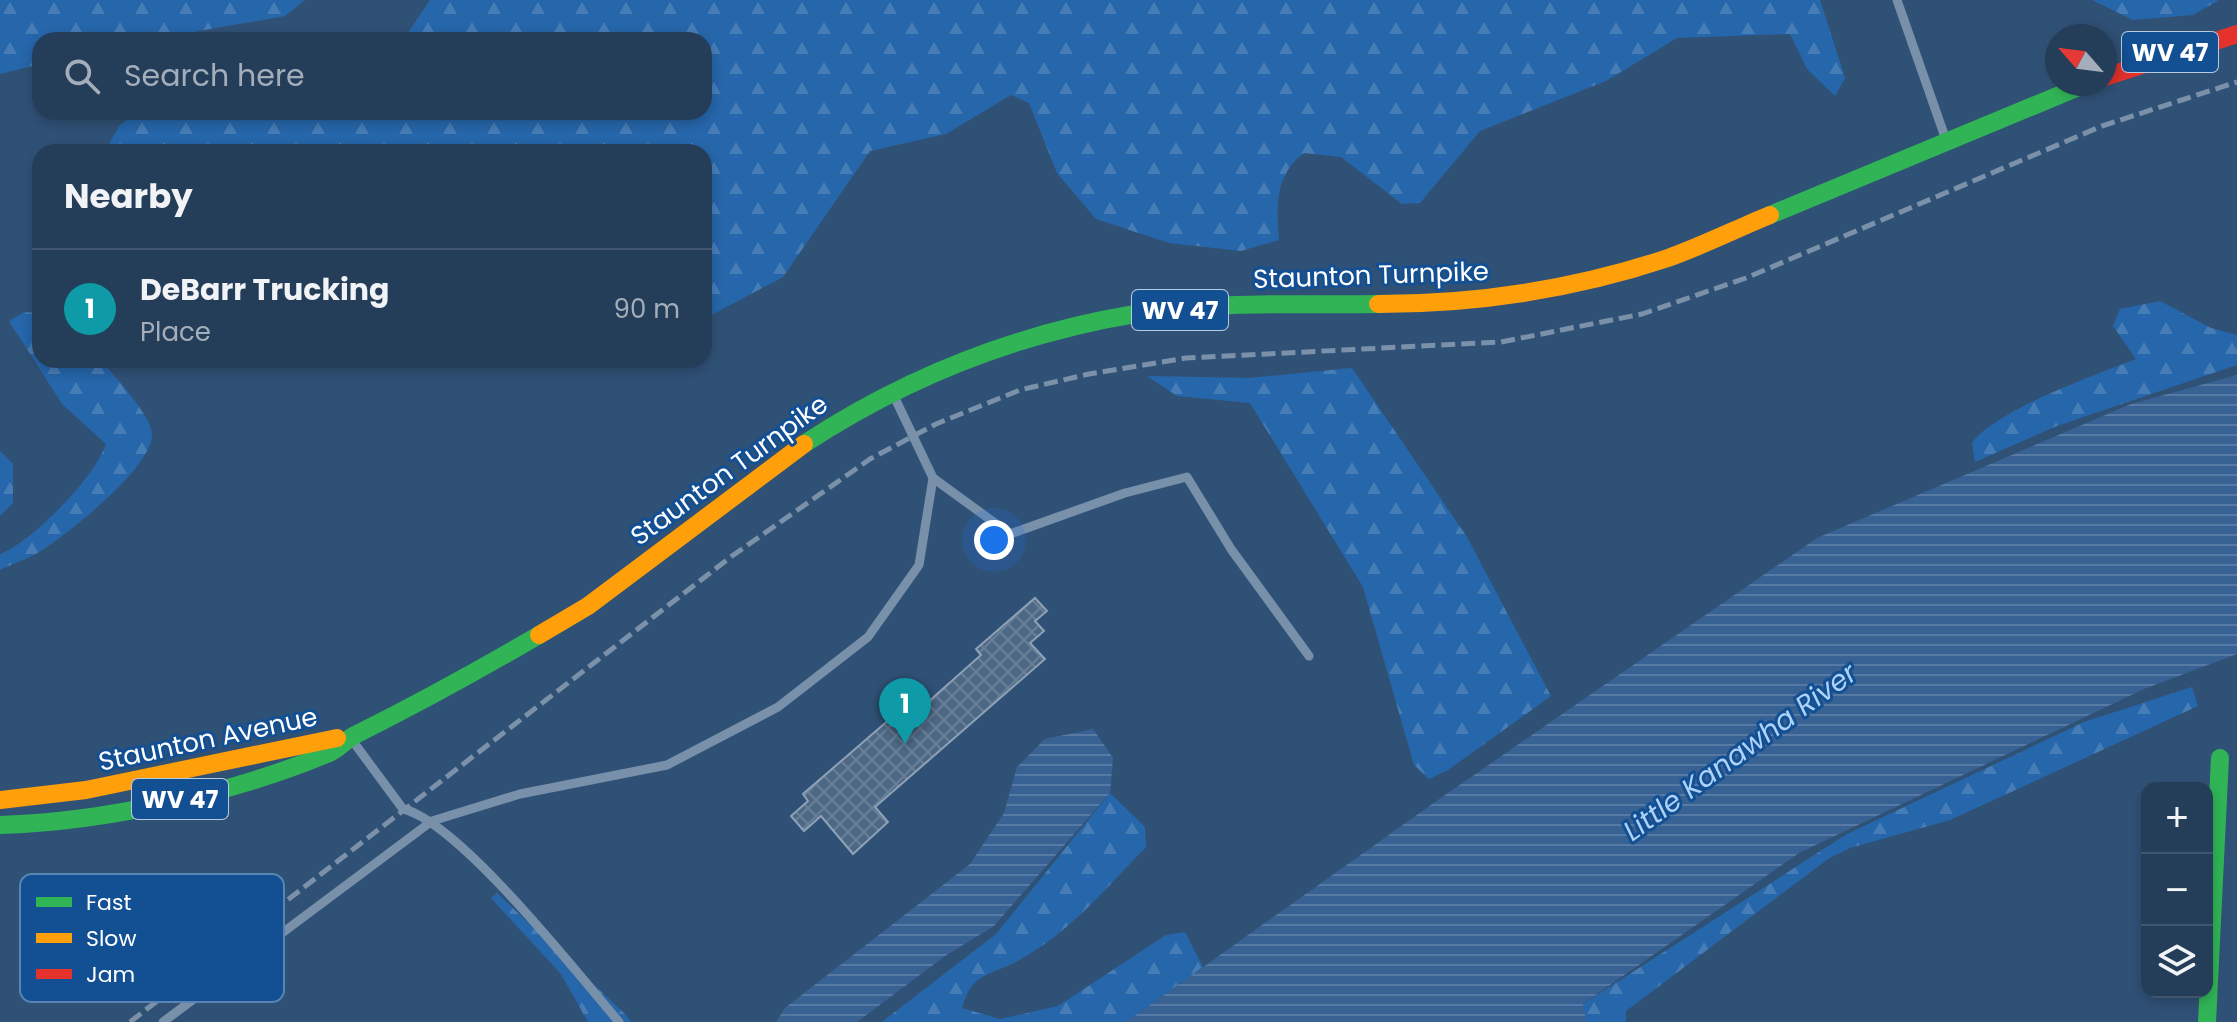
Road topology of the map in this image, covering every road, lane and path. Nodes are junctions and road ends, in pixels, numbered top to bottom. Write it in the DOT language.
graph roads {
  1 [pos="1897,0"];
  2 [pos="2237,34"];
  3 [pos="2117,73"];
  4 [pos="2058,96"];
  5 [pos="1948,144"];
  6 [pos="892,391"];
  7 [pos="933,478"];
  8 [pos="1309,656"];
  9 [pos="350,737"];
  10 [pos="2220,758"];
  11 [pos="0,800"];
  12 [pos="432,821"];
  13 [pos="0,825"];
  14 [pos="284,932"];
  15 [pos="190,1002"];
  16 [pos="163,1022"];
  17 [pos="619,1022"];
  18 [pos="2207,1022"];
  1 -- 5 [label="lane"];
  2 -- 3 [label="main road, WV 47"];
  4 -- 5 [label="main road, Staunton Turnpike / WV 47"];
  5 -- 6 [label="main road, Staunton Turnpike / WV 47"];
  6 -- 7 [label="lane"];
  6 -- 9 [label="main road, Staunton Turnpike / WV 47"];
  7 -- 8 [label="lane"];
  7 -- 12 [label="lane"];
  9 -- 11 [label="main road, Staunton Avenue / WV 47"];
  9 -- 12 [label="lane"];
  9 -- 13 [label="main road, Staunton Avenue / WV 47"];
  10 -- 18 [label="main road"];
  12 -- 14 [label="lane"];
  12 -- 17 [label="lane"];
  15 -- 16 [label="lane"];
}
